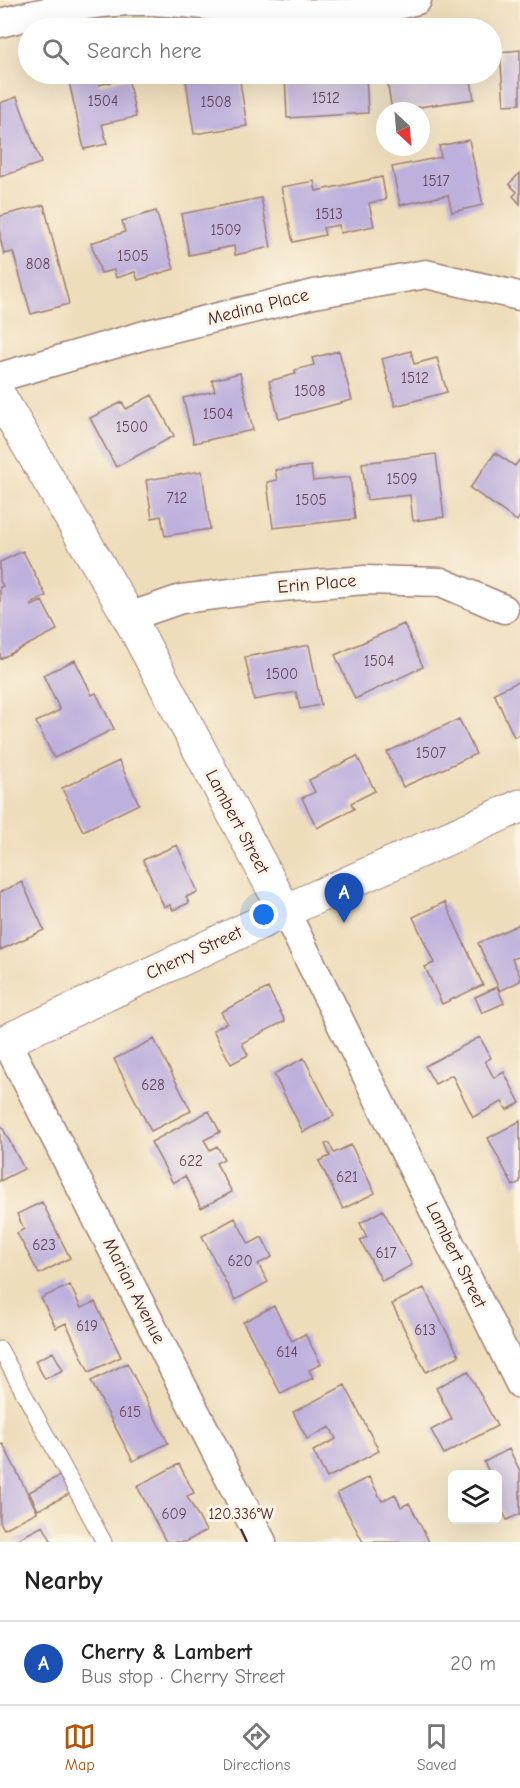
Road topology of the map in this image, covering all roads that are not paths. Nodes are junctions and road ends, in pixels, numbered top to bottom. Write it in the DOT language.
graph roads {
  1 [pos="417,0"];
  2 [pos="124,1"];
  3 [pos="18,18"];
  4 [pos="18,18"];
  5 [pos="0,23"];
  6 [pos="519,296"];
  7 [pos="0,377"];
  8 [pos="0,397"];
  9 [pos="504,609"];
  10 [pos="129,617"];
  11 [pos="520,806"];
  12 [pos="285,911"];
  13 [pos="3,1042"];
  14 [pos="0,1349"];
  15 [pos="520,1384"];
  16 [pos="104,1542"];
  17 [pos="262,1542"];
  1 -- 2 [label="street"];
  2 -- 4 [label="street"];
  3 -- 5 [label="street"];
  6 -- 7 [label="street, Medina Place"];
  8 -- 10 [label="street, Lambert Street"];
  9 -- 10 [label="street, Erin Place"];
  10 -- 12 [label="street, Lambert Street"];
  11 -- 12 [label="street, Cherry Street"];
  12 -- 13 [label="street, Cherry Street"];
  12 -- 15 [label="street, Lambert Street"];
  13 -- 17 [label="street, Marian Avenue"];
  14 -- 16 [label="lane"];
}
